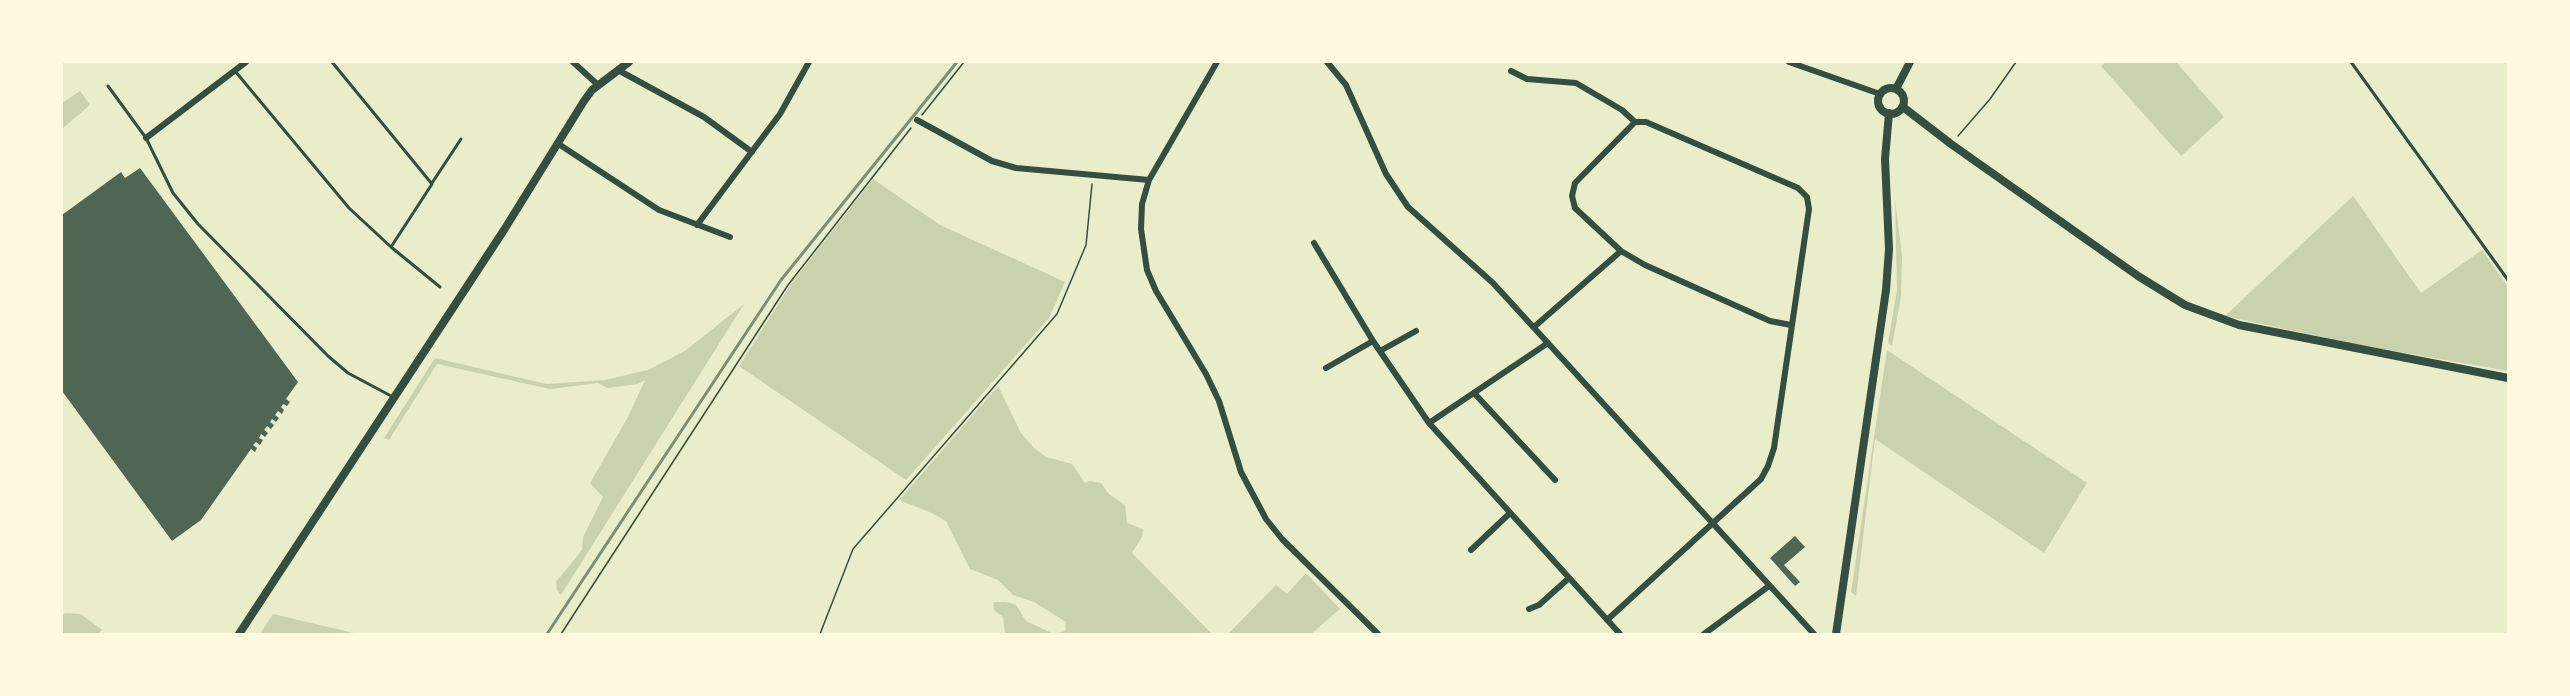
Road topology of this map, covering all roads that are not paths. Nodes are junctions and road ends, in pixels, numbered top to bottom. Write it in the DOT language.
graph roads {
  1 [pos="246,62"];
  2 [pos="332,62"];
  3 [pos="573,62"];
  4 [pos="629,62"];
  5 [pos="809,62"];
  6 [pos="1217,62"];
  7 [pos="1327,62"];
  8 [pos="1789,62"];
  9 [pos="1910,62"];
  10 [pos="2351,62"];
  11 [pos="618,70"];
  12 [pos="234,71"];
  13 [pos="1511,71"];
  14 [pos="598,85"];
  15 [pos="108,86"];
  16 [pos="1896,89"];
  17 [pos="1880,94"];
  18 [pos="1903,107"];
  19 [pos="1889,113"];
  20 [pos="917,120"];
  21 [pos="1635,122"];
  22 [pos="147,138"];
  23 [pos="461,139"];
  24 [pos="557,143"];
  25 [pos="752,152"];
  26 [pos="1149,180"];
  27 [pos="432,184"];
  28 [pos="697,225"];
  29 [pos="730,237"];
  30 [pos="1314,243"];
  31 [pos="391,247"];
  32 [pos="1621,251"];
  33 [pos="2508,280"];
  34 [pos="440,287"];
  35 [pos="1791,325"];
  36 [pos="1534,327"];
  37 [pos="1416,331"];
  38 [pos="1373,341"];
  39 [pos="1548,343"];
  40 [pos="1380,351"];
  41 [pos="1326,368"];
  42 [pos="2508,378"];
  43 [pos="1474,393"];
  44 [pos="393,397"];
  45 [pos="1429,423"];
  46 [pos="1555,480"];
  47 [pos="1509,514"];
  48 [pos="1712,523"];
  49 [pos="1471,550"];
  50 [pos="1569,578"];
  51 [pos="1768,586"];
  52 [pos="1529,609"];
  53 [pos="1607,620"];
  54 [pos="239,634"];
  55 [pos="1378,634"];
  56 [pos="1620,634"];
  57 [pos="1704,634"];
  58 [pos="1814,634"];
  59 [pos="1836,634"];
  1 -- 12 [label="street"];
  2 -- 27 [label="lane"];
  3 -- 14 [label="street"];
  4 -- 11 [label="main road"];
  5 -- 25 [label="street"];
  6 -- 26 [label="street"];
  7 -- 36 [label="street"];
  8 -- 17 [label="street"];
  9 -- 16 [label="main road"];
  10 -- 33 [label="lane"];
  11 -- 14 [label="main road"];
  11 -- 25 [label="street"];
  12 -- 22 [label="street"];
  12 -- 31 [label="lane"];
  13 -- 21 [label="street"];
  14 -- 24 [label="main road"];
  15 -- 22 [label="lane"];
  16 -- 17 [label="main road"];
  16 -- 18 [label="main road"];
  17 -- 19 [label="main road"];
  18 -- 19 [label="main road"];
  18 -- 42 [label="main road"];
  19 -- 59 [label="main road"];
  20 -- 26 [label="street"];
  21 -- 32 [label="street"];
  21 -- 35 [label="street"];
  22 -- 44 [label="lane"];
  23 -- 27 [label="lane"];
  24 -- 28 [label="street"];
  24 -- 44 [label="main road"];
  25 -- 28 [label="street"];
  26 -- 55 [label="street"];
  27 -- 31 [label="lane"];
  28 -- 29 [label="street"];
  30 -- 38 [label="street"];
  31 -- 34 [label="lane"];
  32 -- 35 [label="street"];
  32 -- 36 [label="street"];
  35 -- 48 [label="street"];
  36 -- 39 [label="street"];
  37 -- 40 [label="street"];
  38 -- 40 [label="street"];
  38 -- 41 [label="street"];
  39 -- 43 [label="street"];
  39 -- 48 [label="street"];
  40 -- 45 [label="street"];
  43 -- 45 [label="street"];
  43 -- 46 [label="street"];
  44 -- 54 [label="main road"];
  45 -- 47 [label="street"];
  47 -- 49 [label="street"];
  47 -- 50 [label="street"];
  48 -- 51 [label="street"];
  48 -- 53 [label="street"];
  50 -- 52 [label="street"];
  50 -- 53 [label="street"];
  51 -- 57 [label="street"];
  51 -- 58 [label="street"];
  53 -- 56 [label="street"];
}
